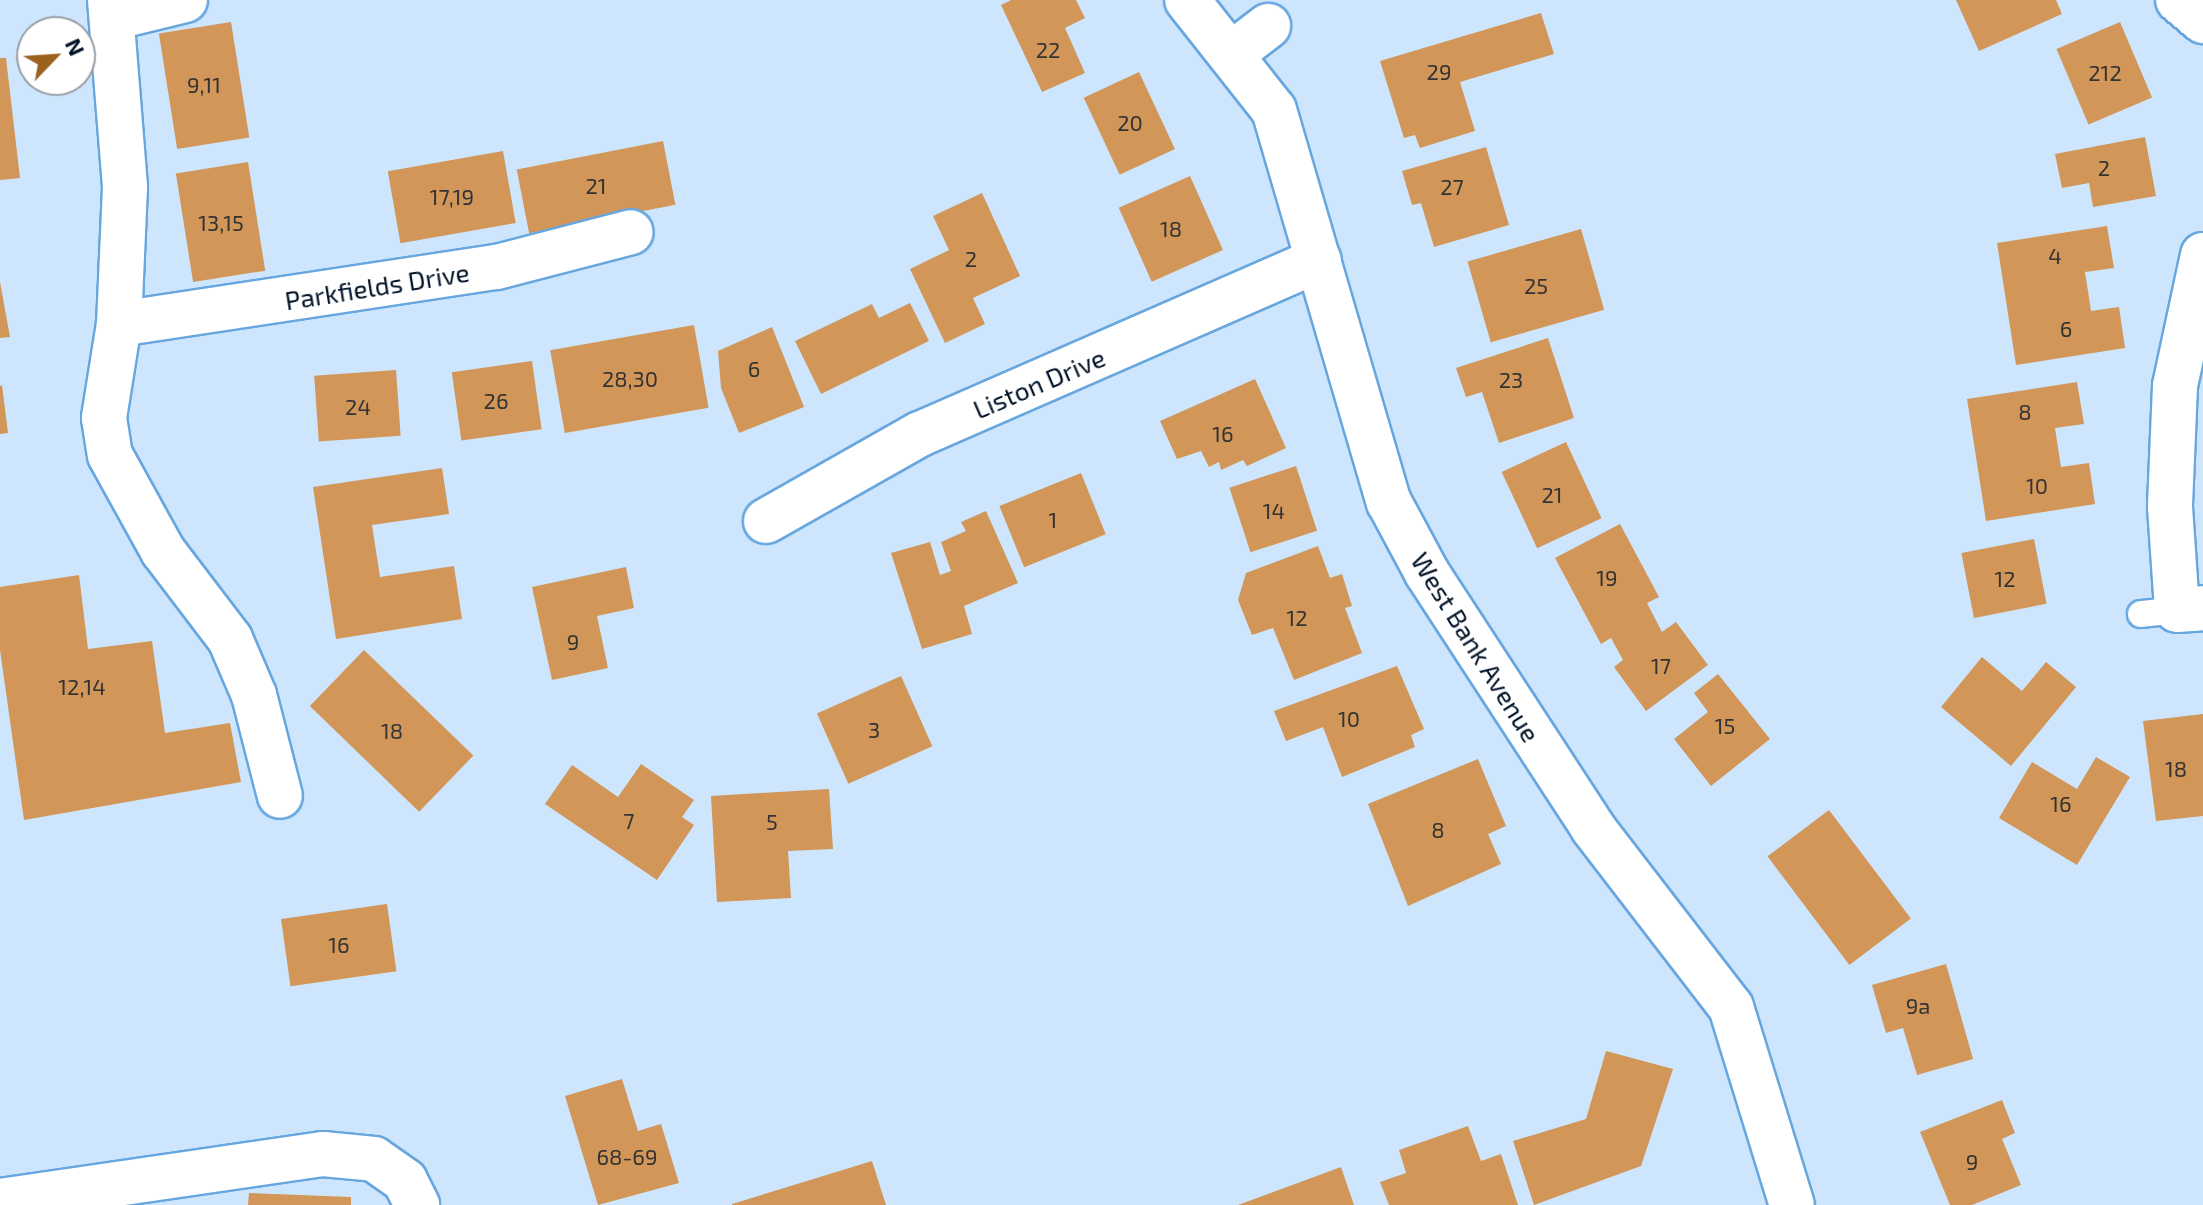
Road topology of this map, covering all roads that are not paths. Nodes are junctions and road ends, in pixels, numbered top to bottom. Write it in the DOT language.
graph roads {
  1 [pos="185,0"];
  2 [pos="1187,0"];
  3 [pos="2178,0"];
  4 [pos="113,9"];
  5 [pos="2203,21"];
  6 [pos="631,232"];
  7 [pos="2203,255"];
  8 [pos="1319,260"];
  9 [pos="119,324"];
  10 [pos="766,521"];
  11 [pos="2173,611"];
  12 [pos="280,796"];
  13 [pos="0,1201"];
  14 [pos="417,1205"];
  15 [pos="1792,1205"];
  1 -- 4 [label="street"];
  2 -- 8 [label="street, West Bank Avenue"];
  3 -- 5 [label="street"];
  4 -- 9 [label="street"];
  6 -- 9 [label="street, Parkfields Drive"];
  7 -- 11 [label="street"];
  8 -- 10 [label="street, Liston Drive"];
  8 -- 15 [label="street, West Bank Avenue"];
  9 -- 12 [label="street"];
  13 -- 14 [label="street"];
}
